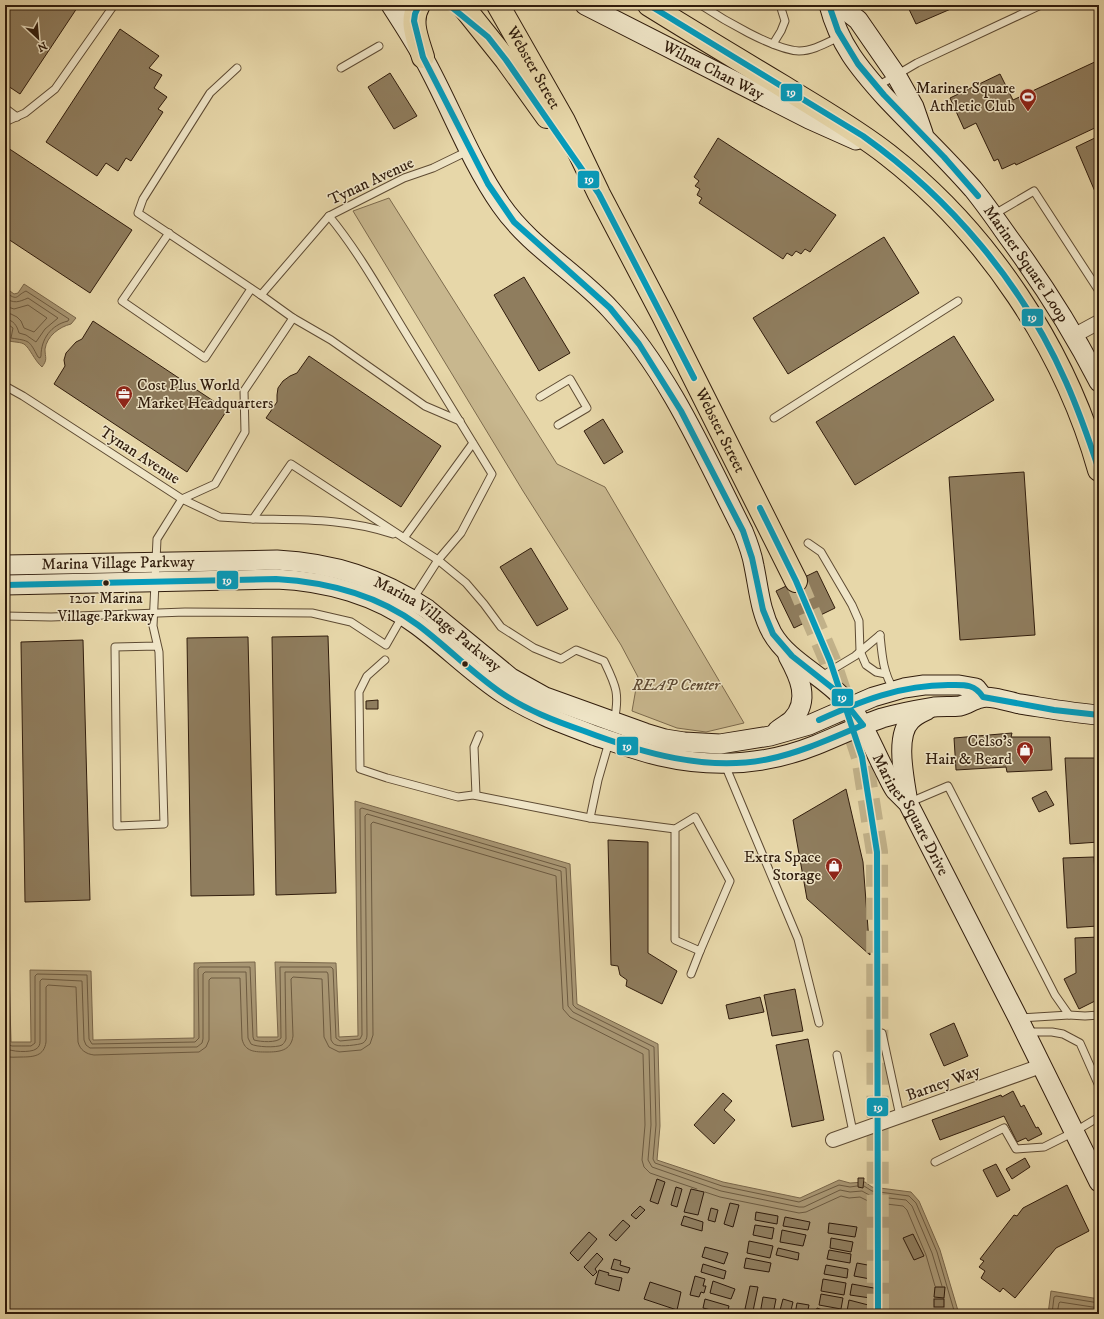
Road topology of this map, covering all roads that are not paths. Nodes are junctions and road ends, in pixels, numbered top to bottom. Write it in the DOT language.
graph roads {
  1 [pos="114,5"];
  2 [pos="391,5"];
  3 [pos="419,5"];
  4 [pos="449,5"];
  5 [pos="462,5"];
  6 [pos="498,5"];
  7 [pos="586,5"];
  8 [pos="649,5"];
  9 [pos="701,5"];
  10 [pos="780,5"];
  11 [pos="830,5"];
  12 [pos="834,5"];
  13 [pos="1041,5"];
  14 [pos="840,37"];
  15 [pos="488,38"];
  16 [pos="774,44"];
  17 [pos="379,46"];
  18 [pos="423,57"];
  19 [pos="237,68"];
  20 [pos="341,68"];
  21 [pos="896,75"];
  22 [pos="876,87"];
  23 [pos="5,108"];
  24 [pos="17,117"];
  25 [pos="5,122"];
  26 [pos="925,138"];
  27 [pos="470,150"];
  28 [pos="886,154"];
  29 [pos="599,194"];
  30 [pos="993,215"];
  31 [pos="329,216"];
  32 [pos="169,233"];
  33 [pos="251,288"];
  34 [pos="1099,291"];
  35 [pos="261,295"];
  36 [pos="958,301"];
  37 [pos="293,318"];
  38 [pos="1099,322"];
  39 [pos="1075,335"];
  40 [pos="1099,382"];
  41 [pos="5,386"];
  42 [pos="540,397"];
  43 [pos="774,418"];
  44 [pos="460,421"];
  45 [pos="558,425"];
  46 [pos="473,443"];
  47 [pos="1099,470"];
  48 [pos="182,499"];
  49 [pos="253,519"];
  50 [pos="404,538"];
  51 [pos="808,543"];
  52 [pos="438,560"];
  53 [pos="5,565"];
  54 [pos="156,572"];
  55 [pos="796,581"];
  56 [pos="5,585"];
  57 [pos="408,608"];
  58 [pos="153,613"];
  59 [pos="5,616"];
  60 [pos="157,646"];
  61 [pos="783,648"];
  62 [pos="860,651"];
  63 [pos="385,660"];
  64 [pos="819,678"];
  65 [pos="890,682"];
  66 [pos="983,697"];
  67 [pos="850,706"];
  68 [pos="936,707"];
  69 [pos="1099,715"];
  70 [pos="864,725"];
  71 [pos="611,731"];
  72 [pos="479,735"];
  73 [pos="770,736"];
  74 [pos="724,763"];
  75 [pos="476,795"];
  76 [pos="908,803"];
  77 [pos="590,818"];
  78 [pos="675,829"];
  79 [pos="700,951"];
  80 [pos="691,974"];
  81 [pos="1070,1015"];
  82 [pos="1099,1015"];
  83 [pos="819,1023"];
  84 [pos="1021,1025"];
  85 [pos="882,1033"];
  86 [pos="836,1055"];
  87 [pos="1041,1066"];
  88 [pos="1099,1086"];
  89 [pos="900,1116"];
  90 [pos="1099,1117"];
  91 [pos="853,1132"];
  92 [pos="1074,1132"];
  93 [pos="833,1140"];
  94 [pos="935,1162"];
  95 [pos="1097,1172"];
  1 -- 24 [label="lane"];
  2 -- 18 [label="street, Mariner Square Drive"];
  3 -- 18 [label="main road"];
  4 -- 15 [label="main road"];
  5 -- 15 [label="main road"];
  6 -- 29 [label="main road, Webster Street"];
  7 -- 28 [label="street, Wilma Chan Way"];
  8 -- 28 [label="main road"];
  9 -- 16 [label="lane"];
  10 -- 16 [label="lane"];
  11 -- 14 [label="street, Mariner Square Loop"];
  12 -- 21 [label="street, Mariner Square Loop"];
  13 -- 21 [label="lane"];
  14 -- 16 [label="lane"];
  14 -- 22 [label="street, Mariner Square Loop"];
  15 -- 29 [label="main road"];
  17 -- 20 [label="lane"];
  18 -- 27 [label="street, Mariner Square Drive"];
  19 -- 32 [label="lane"];
  21 -- 22 [label="lane"];
  21 -- 26 [label="street, Mariner Square Loop"];
  22 -- 26 [label="street, Mariner Square Loop"];
  23 -- 24 [label="lane"];
  24 -- 25 [label="lane"];
  26 -- 30 [label="street, Mariner Square Loop"];
  27 -- 31 [label="lane, Tynan Avenue"];
  27 -- 61 [label="street, Mariner Square Drive"];
  28 -- 47 [label="main road"];
  29 -- 55 [label="main road, Webster Street"];
  30 -- 34 [label="lane"];
  30 -- 39 [label="street, Mariner Square Loop"];
  31 -- 35 [label="lane, Tynan Avenue"];
  31 -- 44 [label="lane"];
  32 -- 33 [label="lane"];
  32 -- 33 [label="lane"];
  33 -- 35 [label="lane"];
  35 -- 37 [label="lane"];
  36 -- 43 [label="lane"];
  37 -- 44 [label="lane"];
  37 -- 48 [label="lane, Tynan Avenue"];
  38 -- 39 [label="street"];
  39 -- 40 [label="street, Mariner Square Loop"];
  41 -- 48 [label="lane, Tynan Avenue"];
  42 -- 45 [label="lane"];
  44 -- 46 [label="lane"];
  46 -- 50 [label="lane"];
  46 -- 52 [label="lane"];
  48 -- 49 [label="lane"];
  48 -- 54 [label="lane"];
  49 -- 50 [label="lane"];
  49 -- 50 [label="lane"];
  50 -- 52 [label="lane"];
  51 -- 62 [label="lane"];
  52 -- 57 [label="lane"];
  52 -- 71 [label="lane"];
  53 -- 54 [label="street, Marina Village Parkway"];
  54 -- 56 [label="street, Marina Village Parkway"];
  54 -- 57 [label="street, Marina Village Parkway"];
  54 -- 58 [label="lane"];
  57 -- 58 [label="lane"];
  57 -- 71 [label="street, Marina Village Parkway"];
  58 -- 59 [label="lane"];
  58 -- 60 [label="lane"];
  60 -- 60 [label="lane"];
  61 -- 64 [label="street, Mariner Square Drive"];
  61 -- 73 [label="street"];
  62 -- 64 [label="lane"];
  62 -- 65 [label="lane"];
  62 -- 65 [label="lane"];
  63 -- 75 [label="lane"];
  64 -- 67 [label="street, Mariner Square Drive"];
  65 -- 66 [label="street"];
  65 -- 67 [label="street"];
  66 -- 68 [label="street"];
  66 -- 69 [label="street"];
  67 -- 70 [label="street, Mariner Square Drive"];
  67 -- 73 [label="street, Marina Village Parkway"];
  68 -- 70 [label="street"];
  68 -- 76 [label="street"];
  70 -- 74 [label="street, Marina Village Parkway"];
  70 -- 76 [label="street, Mariner Square Drive"];
  71 -- 73 [label="street, Marina Village Parkway"];
  71 -- 74 [label="street, Marina Village Parkway"];
  71 -- 77 [label="lane"];
  72 -- 75 [label="lane"];
  74 -- 83 [label="lane"];
  75 -- 77 [label="lane"];
  76 -- 81 [label="lane"];
  76 -- 84 [label="street, Mariner Square Drive"];
  77 -- 78 [label="lane"];
  78 -- 79 [label="lane"];
  78 -- 79 [label="lane"];
  79 -- 80 [label="lane"];
  81 -- 82 [label="lane"];
  81 -- 84 [label="lane"];
  84 -- 87 [label="street, Mariner Square Drive"];
  84 -- 88 [label="lane"];
  85 -- 89 [label="lane"];
  86 -- 91 [label="lane"];
  87 -- 89 [label="street, Barney Way"];
  87 -- 92 [label="street, Mariner Square Drive"];
  89 -- 91 [label="street, Barney Way"];
  90 -- 92 [label="lane"];
  91 -- 93 [label="street, Barney Way"];
  92 -- 94 [label="lane"];
  92 -- 95 [label="street, Mariner Square Drive"];
}
